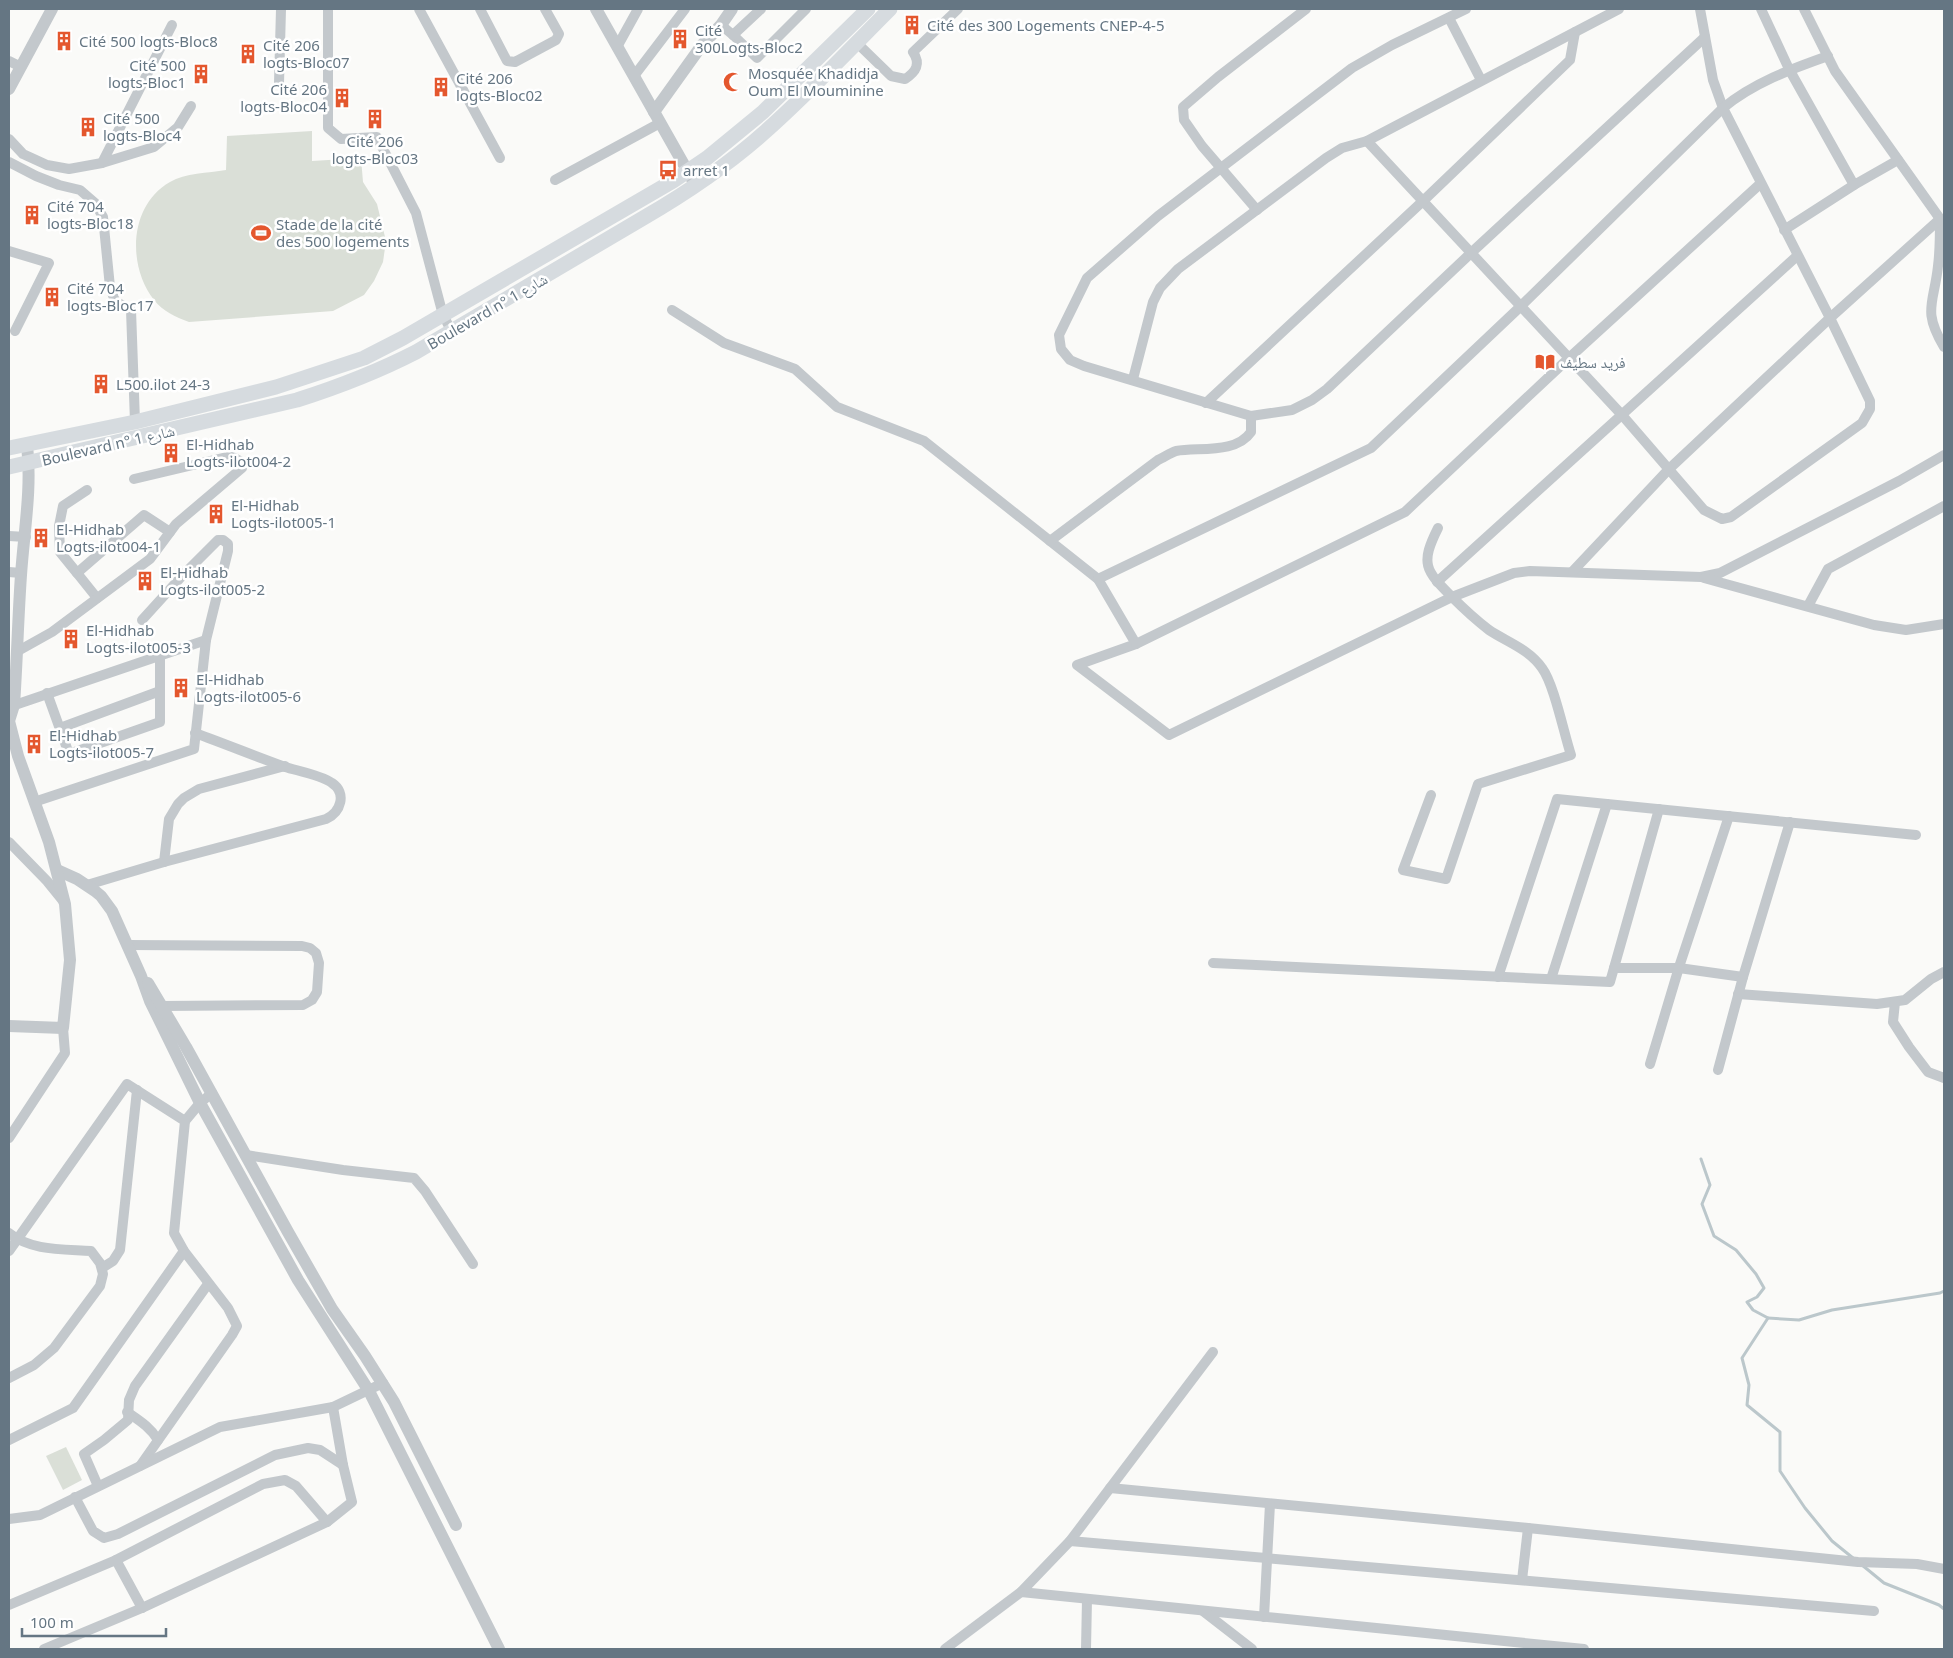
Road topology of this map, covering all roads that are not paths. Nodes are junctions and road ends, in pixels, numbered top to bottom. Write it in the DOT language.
graph roads {
  1 [pos="52,9"];
  2 [pos="282,9"];
  3 [pos="328,9"];
  4 [pos="419,9"];
  5 [pos="480,9"];
  6 [pos="545,9"];
  7 [pos="596,9"];
  8 [pos="638,9"];
  9 [pos="685,9"];
  10 [pos="732,9"];
  11 [pos="761,9"];
  12 [pos="806,9"];
  13 [pos="868,9"];
  14 [pos="890,9"];
  15 [pos="958,9"];
  16 [pos="1306,9"];
  17 [pos="1466,9"];
  18 [pos="1619,9"];
  19 [pos="1700,9"];
  20 [pos="1761,9"];
  21 [pos="1804,9"];
  22 [pos="1449,18"];
  23 [pos="172,25"];
  24 [pos="720,25"];
  25 [pos="1575,32"];
  26 [pos="733,35"];
  27 [pos="1705,37"];
  28 [pos="856,42"];
  29 [pos="617,47"];
  30 [pos="1828,56"];
  31 [pos="9,61"];
  32 [pos="21,67"];
  33 [pos="1790,69"];
  34 [pos="634,76"];
  35 [pos="1481,80"];
  36 [pos="279,82"];
  37 [pos="9,89"];
  38 [pos="191,106"];
  39 [pos="1722,108"];
  40 [pos="657,117"];
  41 [pos="9,139"];
  42 [pos="1368,141"];
  43 [pos="500,158"];
  44 [pos="1898,160"];
  45 [pos="9,162"];
  46 [pos="102,164"];
  47 [pos="1222,168"];
  48 [pos="688,170"];
  49 [pos="556,180"];
  50 [pos="1760,184"];
  51 [pos="696,185"];
  52 [pos="1854,185"];
  53 [pos="1423,201"];
  54 [pos="1257,210"];
  55 [pos="1942,222"];
  56 [pos="1784,230"];
  57 [pos="9,250"];
  58 [pos="1472,252"];
  59 [pos="1798,256"];
  60 [pos="1520,307"];
  61 [pos="672,310"];
  62 [pos="443,315"];
  63 [pos="1830,318"];
  64 [pos="15,330"];
  65 [pos="452,332"];
  66 [pos="1944,347"];
  67 [pos="1569,358"];
  68 [pos="1133,380"];
  69 [pos="1206,403"];
  70 [pos="1622,415"];
  71 [pos="1251,416"];
  72 [pos="135,422"];
  73 [pos="27,444"];
  74 [pos="9,448"];
  75 [pos="1944,455"];
  76 [pos="29,463"];
  77 [pos="9,467"];
  78 [pos="1669,469"];
  79 [pos="134,479"];
  80 [pos="87,490"];
  81 [pos="1944,506"];
  82 [pos="1438,528"];
  83 [pos="170,532"];
  84 [pos="9,536"];
  85 [pos="26,537"];
  86 [pos="1050,541"];
  87 [pos="1573,571"];
  88 [pos="77,572"];
  89 [pos="15,573"];
  90 [pos="1701,577"];
  91 [pos="1098,579"];
  92 [pos="1437,582"];
  93 [pos="1452,597"];
  94 [pos="97,598"];
  95 [pos="1808,606"];
  96 [pos="142,620"];
  97 [pos="1944,624"];
  98 [pos="13,636"];
  99 [pos="206,640"];
  100 [pos="1136,644"];
  101 [pos="18,651"];
  102 [pos="160,654"];
  103 [pos="160,691"];
  104 [pos="47,693"];
  105 [pos="11,706"];
  106 [pos="9,721"];
  107 [pos="60,728"];
  108 [pos="195,733"];
  109 [pos="285,766"];
  110 [pos="1431,795"];
  111 [pos="34,802"];
  112 [pos="1607,804"];
  113 [pos="1659,809"];
  114 [pos="1729,816"];
  115 [pos="1790,822"];
  116 [pos="1916,835"];
  117 [pos="9,842"];
  118 [pos="164,862"];
  119 [pos="56,870"];
  120 [pos="87,885"];
  121 [pos="65,904"];
  122 [pos="128,945"];
  123 [pos="1213,963"];
  124 [pos="1614,968"];
  125 [pos="1679,968"];
  126 [pos="1944,972"];
  127 [pos="141,976"];
  128 [pos="1498,977"];
  129 [pos="1743,977"];
  130 [pos="1551,979"];
  131 [pos="1738,994"];
  132 [pos="1895,1002"];
  133 [pos="163,1006"];
  134 [pos="9,1026"];
  135 [pos="63,1028"];
  136 [pos="1650,1064"];
  137 [pos="1718,1070"];
  138 [pos="1944,1078"];
  139 [pos="136,1090"];
  140 [pos="212,1094"];
  141 [pos="200,1103"];
  142 [pos="185,1121"];
  143 [pos="9,1138"];
  144 [pos="246,1155"];
  145 [pos="288,1232"];
  146 [pos="13,1236"];
  147 [pos="275,1239"];
  148 [pos="9,1251"];
  149 [pos="184,1251"];
  150 [pos="473,1264"];
  151 [pos="102,1268"];
  152 [pos="208,1284"];
  153 [pos="1213,1352"];
  154 [pos="9,1378"];
  155 [pos="383,1383"];
  156 [pos="370,1391"];
  157 [pos="333,1408"];
  158 [pos="128,1412"];
  159 [pos="9,1440"];
  160 [pos="158,1440"];
  161 [pos="343,1465"];
  162 [pos="140,1466"];
  163 [pos="98,1486"];
  164 [pos="1110,1488"];
  165 [pos="75,1497"];
  166 [pos="1270,1504"];
  167 [pos="9,1519"];
  168 [pos="328,1522"];
  169 [pos="456,1525"];
  170 [pos="1528,1528"];
  171 [pos="1070,1540"];
  172 [pos="1267,1558"];
  173 [pos="116,1560"];
  174 [pos="1944,1569"];
  175 [pos="1522,1580"];
  176 [pos="1021,1592"];
  177 [pos="1087,1599"];
  178 [pos="9,1605"];
  179 [pos="142,1608"];
  180 [pos="1203,1611"];
  181 [pos="1874,1611"];
  182 [pos="1264,1617"];
  183 [pos="44,1649"];
  184 [pos="499,1649"];
  185 [pos="945,1649"];
  186 [pos="1086,1649"];
  187 [pos="1252,1649"];
  188 [pos="1584,1649"];
  1 -- 32 [label="street"];
  2 -- 36 [label="street"];
  3 -- 62 [label="street"];
  4 -- 43 [label="street"];
  5 -- 6 [label="street"];
  7 -- 29 [label="street"];
  8 -- 29 [label="street"];
  9 -- 34 [label="street"];
  10 -- 24 [label="street"];
  11 -- 26 [label="street"];
  12 -- 26 [label="street"];
  13 -- 48 [label="main road, Boulevard n° شارع 1"];
  14 -- 28 [label="main road, Boulevard n° شارع 1"];
  15 -- 28 [label="street"];
  16 -- 47 [label="street"];
  17 -- 22 [label="street"];
  18 -- 25 [label="street"];
  19 -- 27 [label="street"];
  20 -- 33 [label="street"];
  21 -- 30 [label="street"];
  22 -- 35 [label="street"];
  22 -- 47 [label="street"];
  23 -- 46 [label="street"];
  24 -- 26 [label="street"];
  24 -- 40 [label="street"];
  25 -- 35 [label="street"];
  25 -- 53 [label="street"];
  27 -- 39 [label="street"];
  27 -- 58 [label="street"];
  28 -- 51 [label="main road, Boulevard n° شارع 1"];
  29 -- 34 [label="street"];
  30 -- 33 [label="street"];
  30 -- 44 [label="street"];
  31 -- 32 [label="street"];
  32 -- 37 [label="street"];
  33 -- 39 [label="street"];
  33 -- 52 [label="street"];
  34 -- 40 [label="street"];
  35 -- 42 [label="street"];
  38 -- 46 [label="street"];
  39 -- 50 [label="street"];
  39 -- 60 [label="street"];
  40 -- 48 [label="street"];
  40 -- 49 [label="street"];
  41 -- 46 [label="street"];
  42 -- 53 [label="street"];
  42 -- 54 [label="street"];
  44 -- 52 [label="street"];
  44 -- 55 [label="street"];
  45 -- 72 [label="street"];
  47 -- 54 [label="street"];
  47 -- 68 [label="street"];
  48 -- 51 [label="street"];
  48 -- 62 [label="main road, Boulevard n° شارع 1"];
  50 -- 56 [label="street"];
  50 -- 67 [label="street"];
  51 -- 65 [label="main road, Boulevard n° شارع 1"];
  52 -- 56 [label="street"];
  53 -- 58 [label="street"];
  53 -- 69 [label="street"];
  54 -- 68 [label="street"];
  55 -- 63 [label="street"];
  55 -- 66 [label="street"];
  56 -- 59 [label="street"];
  57 -- 64 [label="street"];
  58 -- 60 [label="street"];
  58 -- 71 [label="street"];
  59 -- 63 [label="street"];
  59 -- 70 [label="street"];
  60 -- 67 [label="street"];
  60 -- 91 [label="street"];
  61 -- 86 [label="street"];
  62 -- 65 [label="street"];
  62 -- 72 [label="main road, Boulevard n° شارع 1"];
  63 -- 78 [label="street"];
  63 -- 78 [label="street"];
  65 -- 76 [label="main road, Boulevard n° شارع 1"];
  67 -- 70 [label="street"];
  67 -- 100 [label="street"];
  68 -- 69 [label="street"];
  69 -- 71 [label="street"];
  70 -- 78 [label="street"];
  70 -- 92 [label="street"];
  71 -- 86 [label="street"];
  72 -- 73 [label="main road, Boulevard n° شارع 1"];
  73 -- 74 [label="main road, Boulevard n° شارع 1"];
  73 -- 76 [label="street"];
  75 -- 90 [label="street"];
  76 -- 77 [label="main road, Boulevard n° شارع 1"];
  76 -- 85 [label="street"];
  78 -- 87 [label="street"];
  79 -- 83 [label="street"];
  80 -- 88 [label="street"];
  81 -- 95 [label="street"];
  82 -- 92 [label="street"];
  83 -- 88 [label="street"];
  83 -- 94 [label="street"];
  84 -- 85 [label="street"];
  85 -- 89 [label="street"];
  86 -- 91 [label="street"];
  87 -- 90 [label="street"];
  87 -- 93 [label="street"];
  88 -- 94 [label="street"];
  89 -- 98 [label="street"];
  90 -- 95 [label="street"];
  91 -- 100 [label="street"];
  92 -- 93 [label="street"];
  93 -- 100 [label="street"];
  93 -- 110 [label="street"];
  94 -- 101 [label="street"];
  95 -- 97 [label="street"];
  96 -- 99 [label="street"];
  98 -- 101 [label="street"];
  99 -- 102 [label="street"];
  99 -- 108 [label="street"];
  101 -- 105 [label="street"];
  102 -- 103 [label="street"];
  102 -- 104 [label="street"];
  103 -- 107 [label="street"];
  103 -- 107 [label="street"];
  104 -- 105 [label="street"];
  104 -- 107 [label="street"];
  105 -- 106 [label="street"];
  106 -- 111 [label="street"];
  108 -- 109 [label="street"];
  108 -- 111 [label="street"];
  109 -- 118 [label="street"];
  109 -- 118 [label="street"];
  111 -- 119 [label="street"];
  112 -- 113 [label="street"];
  112 -- 128 [label="street"];
  112 -- 130 [label="street"];
  113 -- 114 [label="street"];
  113 -- 124 [label="street"];
  114 -- 115 [label="street"];
  114 -- 125 [label="street"];
  115 -- 116 [label="street"];
  115 -- 129 [label="street"];
  117 -- 121 [label="street"];
  118 -- 120 [label="street"];
  119 -- 120 [label="street"];
  119 -- 121 [label="street"];
  120 -- 122 [label="street"];
  121 -- 135 [label="street"];
  122 -- 127 [label="street"];
  122 -- 133 [label="street"];
  123 -- 128 [label="street"];
  124 -- 125 [label="street"];
  124 -- 130 [label="street"];
  125 -- 129 [label="street"];
  125 -- 136 [label="street"];
  126 -- 132 [label="street"];
  127 -- 133 [label="street"];
  127 -- 141 [label="street"];
  128 -- 130 [label="street"];
  129 -- 131 [label="street"];
  131 -- 132 [label="street"];
  131 -- 137 [label="street"];
  132 -- 138 [label="street"];
  133 -- 140 [label="street"];
  134 -- 135 [label="street"];
  135 -- 143 [label="street"];
  139 -- 142 [label="street"];
  139 -- 146 [label="street"];
  139 -- 151 [label="street"];
  140 -- 141 [label="street"];
  140 -- 144 [label="street"];
  141 -- 142 [label="street"];
  141 -- 147 [label="street"];
  142 -- 149 [label="street"];
  144 -- 145 [label="street"];
  144 -- 150 [label="street"];
  145 -- 147 [label="street"];
  145 -- 155 [label="street"];
  146 -- 148 [label="street"];
  146 -- 151 [label="street"];
  147 -- 156 [label="street"];
  149 -- 152 [label="street"];
  149 -- 159 [label="street"];
  151 -- 154 [label="street"];
  152 -- 158 [label="street"];
  152 -- 160 [label="street"];
  153 -- 164 [label="street"];
  155 -- 156 [label="street"];
  155 -- 169 [label="street"];
  156 -- 157 [label="street"];
  156 -- 184 [label="street"];
  157 -- 161 [label="street"];
  157 -- 162 [label="street"];
  158 -- 160 [label="street"];
  158 -- 163 [label="street"];
  160 -- 162 [label="street"];
  161 -- 165 [label="street"];
  161 -- 168 [label="street"];
  162 -- 163 [label="street"];
  163 -- 165 [label="street"];
  164 -- 166 [label="street"];
  164 -- 171 [label="street"];
  165 -- 167 [label="street"];
  166 -- 170 [label="street"];
  166 -- 172 [label="street"];
  168 -- 173 [label="street"];
  168 -- 179 [label="street"];
  170 -- 174 [label="street"];
  170 -- 175 [label="street"];
  171 -- 172 [label="street"];
  171 -- 176 [label="street"];
  172 -- 175 [label="street"];
  172 -- 182 [label="street"];
  173 -- 178 [label="street"];
  173 -- 179 [label="street"];
  175 -- 181 [label="street"];
  176 -- 177 [label="street"];
  176 -- 185 [label="street"];
  177 -- 180 [label="street"];
  177 -- 186 [label="street"];
  179 -- 183 [label="street"];
  180 -- 182 [label="street"];
  180 -- 187 [label="street"];
  182 -- 188 [label="street"];
}
